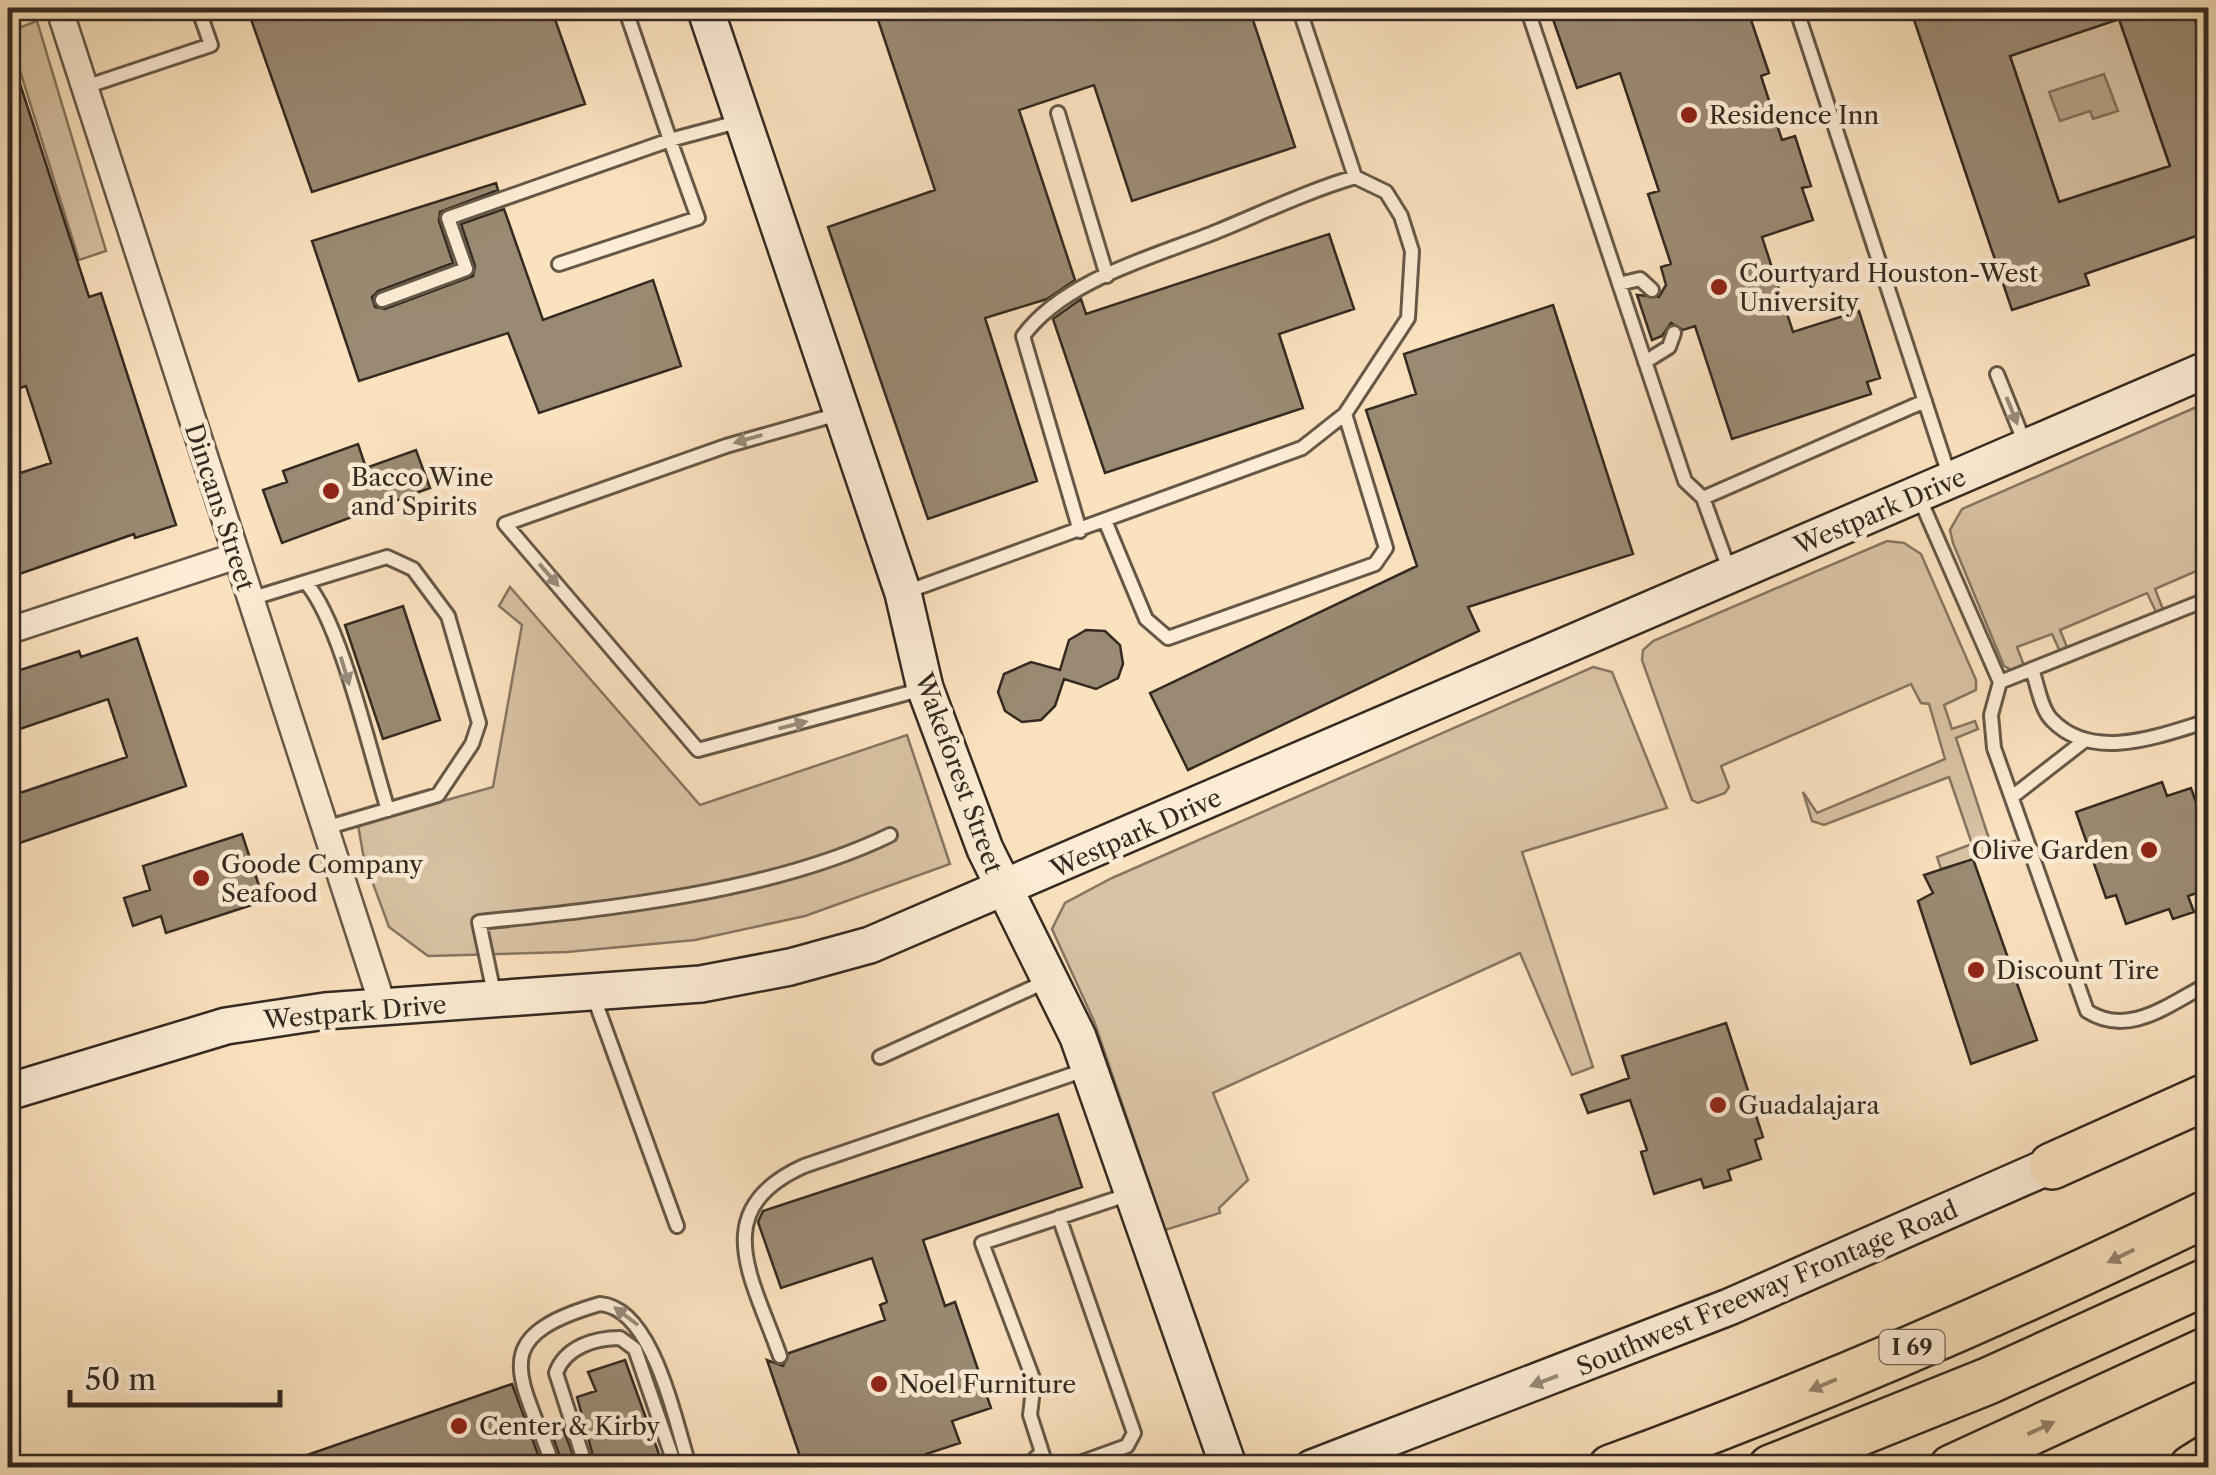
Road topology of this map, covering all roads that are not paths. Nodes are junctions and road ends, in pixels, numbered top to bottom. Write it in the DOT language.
graph roads {
  1 [pos="59,8"];
  2 [pos="198,8"];
  3 [pos="625,8"];
  4 [pos="706,8"];
  5 [pos="1299,8"];
  6 [pos="1527,8"];
  7 [pos="1796,8"];
  8 [pos="85,87"];
  9 [pos="1058,113"];
  10 [pos="743,120"];
  11 [pos="670,140"];
  12 [pos="1355,178"];
  13 [pos="559,264"];
  14 [pos="1108,276"];
  15 [pos="1620,284"];
  16 [pos="1652,290"];
  17 [pos="382,300"];
  18 [pos="1674,333"];
  19 [pos="1645,362"];
  20 [pos="2208,369"];
  21 [pos="1996,374"];
  22 [pos="1925,401"];
  23 [pos="842,413"];
  24 [pos="1345,414"];
  25 [pos="2027,448"];
  26 [pos="1950,480"];
  27 [pos="1918,494"];
  28 [pos="1703,498"];
  29 [pos="1106,522"];
  30 [pos="1080,531"];
  31 [pos="236,556"];
  32 [pos="1731,575"];
  33 [pos="306,583"];
  34 [pos="903,593"];
  35 [pos="250,599"];
  36 [pos="2208,599"];
  37 [pos="8,631"];
  38 [pos="2032,669"];
  39 [pos="2000,682"];
  40 [pos="925,688"];
  41 [pos="2208,721"];
  42 [pos="2084,740"];
  43 [pos="2012,797"];
  44 [pos="388,810"];
  45 [pos="325,828"];
  46 [pos="890,835"];
  47 [pos="1003,891"];
  48 [pos="1049,980"];
  49 [pos="2208,984"];
  50 [pos="593,995"];
  51 [pos="495,1000"];
  52 [pos="383,1006"];
  53 [pos="880,1057"];
  54 [pos="1089,1068"];
  55 [pos="2208,1080"];
  56 [pos="8,1092"];
  57 [pos="2208,1096"];
  58 [pos="2052,1166"];
  59 [pos="1132,1193"];
  60 [pos="2208,1213"];
  61 [pos="1059,1217"];
  62 [pos="677,1226"];
  63 [pos="2208,1281"];
  64 [pos="2208,1350"];
  65 [pos="780,1356"];
  66 [pos="1042,1452"];
  67 [pos="582,1454"];
  68 [pos="2208,1458"];
  69 [pos="554,1468"];
  70 [pos="676,1468"];
  71 [pos="690,1468"];
  72 [pos="1025,1468"];
  73 [pos="1047,1468"];
  74 [pos="1066,1468"];
  75 [pos="1229,1468"];
  76 [pos="1312,1468"];
  77 [pos="1611,1468"];
  78 [pos="1771,1468"];
  79 [pos="1952,1468"];
  80 [pos="2192,1468"];
  1 -- 8 [label="street, Dincans Street"];
  2 -- 8 [label="lane"];
  3 -- 11 [label="lane"];
  4 -- 10 [label="main road, Wakeforest Street"];
  5 -- 12 [label="lane"];
  6 -- 15 [label="lane"];
  7 -- 22 [label="lane"];
  8 -- 31 [label="street, Dincans Street"];
  9 -- 14 [label="lane"];
  10 -- 11 [label="lane"];
  10 -- 23 [label="main road, Wakeforest Street"];
  11 -- 13 [label="lane"];
  11 -- 17 [label="lane"];
  12 -- 14 [label="lane"];
  12 -- 24 [label="lane"];
  14 -- 30 [label="lane"];
  15 -- 16 [label="lane"];
  15 -- 19 [label="lane"];
  18 -- 19 [label="lane"];
  19 -- 28 [label="lane"];
  20 -- 25 [label="main road, Westpark Drive"];
  21 -- 25 [label="lane, one-way"];
  22 -- 26 [label="lane"];
  22 -- 28 [label="lane"];
  23 -- 34 [label="main road, Wakeforest Street"];
  23 -- 40 [label="lane, one-way"];
  24 -- 29 [label="lane"];
  24 -- 29 [label="lane"];
  25 -- 26 [label="main road, Westpark Drive"];
  26 -- 27 [label="main road, Westpark Drive"];
  27 -- 32 [label="main road, Westpark Drive"];
  27 -- 39 [label="lane"];
  28 -- 32 [label="lane"];
  29 -- 30 [label="lane"];
  30 -- 34 [label="lane"];
  31 -- 35 [label="street, Dincans Street"];
  31 -- 37 [label="street"];
  32 -- 47 [label="main road, Westpark Drive"];
  33 -- 35 [label="lane"];
  33 -- 44 [label="lane, one-way"];
  33 -- 44 [label="lane"];
  34 -- 40 [label="main road, Wakeforest Street"];
  35 -- 45 [label="street, Dincans Street"];
  36 -- 38 [label="lane"];
  38 -- 39 [label="lane"];
  38 -- 42 [label="lane"];
  39 -- 43 [label="lane"];
  40 -- 47 [label="main road, Wakeforest Street"];
  41 -- 42 [label="lane"];
  42 -- 43 [label="lane"];
  43 -- 49 [label="lane"];
  44 -- 45 [label="lane"];
  45 -- 52 [label="street, Dincans Street"];
  46 -- 51 [label="lane"];
  47 -- 48 [label="main road, Wakeforest Street"];
  47 -- 50 [label="main road, Westpark Drive"];
  48 -- 53 [label="lane"];
  48 -- 54 [label="main road, Wakeforest Street"];
  50 -- 51 [label="main road, Westpark Drive"];
  50 -- 62 [label="lane"];
  51 -- 52 [label="main road, Westpark Drive"];
  52 -- 56 [label="main road, Westpark Drive"];
  54 -- 59 [label="main road, Wakeforest Street"];
  54 -- 65 [label="lane"];
  55 -- 58 [label="main road, Southwest Freeway Frontage Road"];
  57 -- 58 [label="highway"];
  58 -- 76 [label="main road, Southwest Freeway Frontage Road, one-way"];
  59 -- 61 [label="lane"];
  59 -- 75 [label="main road, Wakeforest Street"];
  60 -- 77 [label="highway, I 69, one-way"];
  61 -- 66 [label="lane"];
  61 -- 74 [label="lane"];
  63 -- 78 [label="highway"];
  79 -- 64 [label="highway, one-way"];
  66 -- 72 [label="lane"];
  66 -- 73 [label="lane"];
  67 -- 70 [label="lane"];
  68 -- 80 [label="highway"];
  71 -- 69 [label="lane, one-way"];
}
